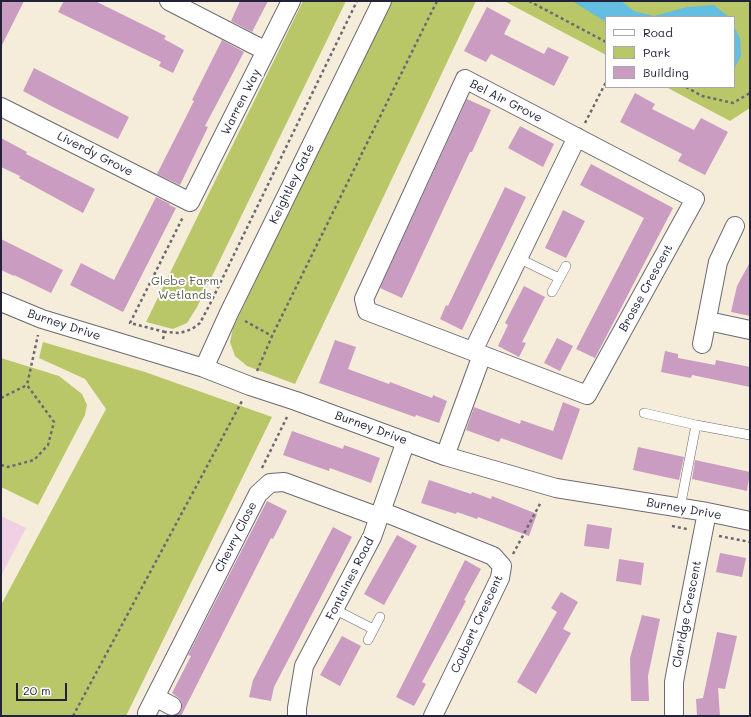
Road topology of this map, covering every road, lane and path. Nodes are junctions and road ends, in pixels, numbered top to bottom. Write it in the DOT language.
graph roads {
  1 [pos="169,1"];
  2 [pos="291,1"];
  3 [pos="357,1"];
  4 [pos="382,1"];
  5 [pos="437,1"];
  6 [pos="529,1"];
  7 [pos="605,41"];
  8 [pos="266,51"];
  9 [pos="605,84"];
  10 [pos="688,88"];
  11 [pos="750,93"];
  12 [pos="1,107"];
  13 [pos="577,137"];
  14 [pos="190,202"];
  15 [pos="735,226"];
  16 [pos="518,258"];
  17 [pos="566,266"];
  18 [pos="559,278"];
  19 [pos="552,292"];
  20 [pos="1,302"];
  21 [pos="42,320"];
  22 [pos="242,320"];
  23 [pos="708,321"];
  24 [pos="750,330"];
  25 [pos="166,332"];
  26 [pos="272,336"];
  27 [pos="163,341"];
  28 [pos="702,344"];
  29 [pos="477,353"];
  30 [pos="204,368"];
  31 [pos="257,371"];
  32 [pos="27,385"];
  33 [pos="245,396"];
  34 [pos="1,398"];
  35 [pos="644,413"];
  36 [pos="287,417"];
  37 [pos="696,425"];
  38 [pos="750,435"];
  39 [pos="406,441"];
  40 [pos="445,456"];
  41 [pos="1,465"];
  42 [pos="270,483"];
  43 [pos="550,486"];
  44 [pos="680,508"];
  45 [pos="707,512"];
  46 [pos="380,514"];
  47 [pos="750,521"];
  48 [pos="502,566"];
  49 [pos="334,609"];
  50 [pos="380,617"];
  51 [pos="373,629"];
  52 [pos="368,640"];
  53 [pos="155,697"];
  54 [pos="172,706"];
  55 [pos="147,713"];
  56 [pos="73,716"];
  57 [pos="297,716"];
  58 [pos="433,716"];
  59 [pos="674,716"];
  1 -- 8 [label="street"];
  2 -- 8 [label="street, Warren Way"];
  3 -- 25 [label="path"];
  4 -- 30 [label="street, Keightley Gate"];
  5 -- 26 [label="path"];
  6 -- 7 [label="path"];
  8 -- 14 [label="street, Warren Way"];
  9 -- 13 [label="path"];
  10 -- 11 [label="path"];
  12 -- 14 [label="street, Liverdy Grove"];
  13 -- 16 [label="street"];
  13 -- 29 [label="street, Brosse Crescent"];
  13 -- 29 [label="street, Bel Air Grove"];
  14 -- 25 [label="path"];
  15 -- 23 [label="street"];
  16 -- 18 [label="lane"];
  16 -- 29 [label="street"];
  17 -- 18 [label="lane"];
  18 -- 19 [label="lane"];
  20 -- 21 [label="street, Burney Drive"];
  21 -- 30 [label="street, Burney Drive"];
  21 -- 32 [label="path"];
  22 -- 26 [label="path"];
  23 -- 24 [label="street"];
  23 -- 28 [label="street"];
  25 -- 27 [label="path"];
  26 -- 31 [label="path"];
  29 -- 40 [label="street"];
  30 -- 39 [label="street, Burney Drive"];
  32 -- 34 [label="path"];
  32 -- 41 [label="path"];
  33 -- 56 [label="path"];
  35 -- 37 [label="lane"];
  36 -- 42 [label="path"];
  37 -- 38 [label="lane"];
  37 -- 44 [label="lane"];
  39 -- 40 [label="street, Burney Drive"];
  39 -- 46 [label="street, Fontaines Road"];
  40 -- 43 [label="street, Burney Drive"];
  42 -- 46 [label="street"];
  42 -- 53 [label="street, Chevry Close"];
  43 -- 44 [label="street, Burney Drive"];
  43 -- 48 [label="path"];
  44 -- 45 [label="street, Burney Drive"];
  45 -- 47 [label="street, Burney Drive"];
  45 -- 59 [label="street, Claridge Crescent"];
  46 -- 48 [label="street, Coubert Crescent"];
  46 -- 49 [label="street, Fontaines Road"];
  48 -- 58 [label="street, Coubert Crescent"];
  49 -- 51 [label="lane"];
  49 -- 57 [label="street, Fontaines Road"];
  50 -- 51 [label="lane"];
  51 -- 52 [label="lane"];
  53 -- 54 [label="street"];
  53 -- 55 [label="street, Chevry Close"];
}
